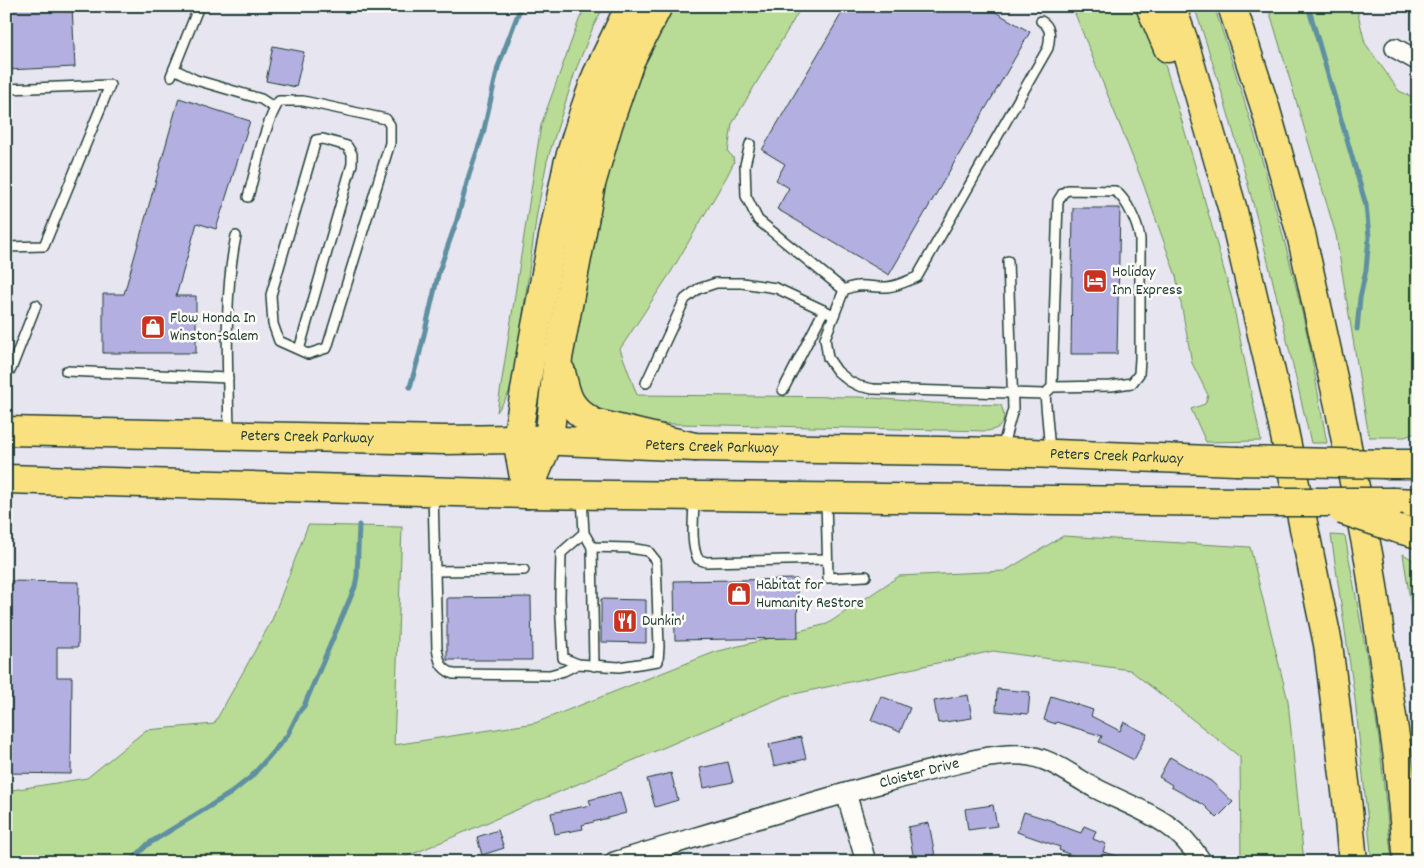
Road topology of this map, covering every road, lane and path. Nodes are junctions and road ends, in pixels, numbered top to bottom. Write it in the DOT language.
graph roads {
  1 [pos="199,6"];
  2 [pos="630,6"];
  3 [pos="638,6"];
  4 [pos="658,6"];
  5 [pos="1150,6"];
  6 [pos="1171,6"];
  7 [pos="1232,6"];
  8 [pos="1042,21"];
  9 [pos="1395,48"];
  10 [pos="1418,61"];
  11 [pos="597,75"];
  12 [pos="6,89"];
  13 [pos="275,108"];
  14 [pos="750,144"];
  15 [pos="248,197"];
  16 [pos="1232,207"];
  17 [pos="236,236"];
  18 [pos="6,247"];
  19 [pos="1008,261"];
  20 [pos="844,290"];
  21 [pos="36,305"];
  22 [pos="824,310"];
  23 [pos="834,315"];
  24 [pos="299,350"];
  25 [pos="558,358"];
  26 [pos="6,369"];
  27 [pos="66,371"];
  28 [pos="228,378"];
  29 [pos="646,383"];
  30 [pos="1052,387"];
  31 [pos="783,390"];
  32 [pos="1012,393"];
  33 [pos="1045,394"];
  34 [pos="6,431"];
  35 [pos="229,436"];
  36 [pos="517,439"];
  37 [pos="549,440"];
  38 [pos="695,447"];
  39 [pos="1002,452"];
  40 [pos="1050,454"];
  41 [pos="1418,464"];
  42 [pos="6,479"];
  43 [pos="433,492"];
  44 [pos="527,494"];
  45 [pos="582,495"];
  46 [pos="694,496"];
  47 [pos="826,497"];
  48 [pos="1319,502"];
  49 [pos="1405,503"];
  50 [pos="1408,531"];
  51 [pos="584,533"];
  52 [pos="592,547"];
  53 [pos="827,559"];
  54 [pos="524,570"];
  55 [pos="435,571"];
  56 [pos="866,576"];
  57 [pos="578,664"];
  58 [pos="594,666"];
  59 [pos="846,793"];
  60 [pos="614,862"];
  61 [pos="866,862"];
  62 [pos="1202,862"];
  63 [pos="1353,862"];
  64 [pos="1408,862"];
  1 -- 13 [label="lane"];
  2 -- 11 [label="main road"];
  3 -- 11 [label="main road"];
  4 -- 25 [label="main road"];
  5 -- 16 [label="main road"];
  6 -- 16 [label="main road"];
  7 -- 64 [label="main road"];
  8 -- 20 [label="lane"];
  9 -- 10 [label="street"];
  11 -- 36 [label="main road"];
  12 -- 18 [label="lane"];
  13 -- 15 [label="lane"];
  13 -- 24 [label="lane"];
  14 -- 20 [label="lane"];
  16 -- 63 [label="main road"];
  17 -- 28 [label="lane"];
  19 -- 32 [label="lane"];
  20 -- 23 [label="lane"];
  21 -- 26 [label="lane"];
  22 -- 23 [label="lane"];
  22 -- 29 [label="lane"];
  22 -- 31 [label="lane"];
  23 -- 32 [label="lane"];
  24 -- 24 [label="lane"];
  25 -- 37 [label="main road"];
  25 -- 38 [label="main road"];
  27 -- 28 [label="lane"];
  28 -- 35 [label="lane"];
  30 -- 30 [label="lane"];
  30 -- 33 [label="lane"];
  32 -- 33 [label="lane"];
  32 -- 39 [label="lane"];
  33 -- 40 [label="lane"];
  34 -- 35 [label="main road, Peters Creek Parkway"];
  35 -- 36 [label="main road, Peters Creek Parkway"];
  36 -- 37 [label="main road, Peters Creek Parkway"];
  36 -- 44 [label="main road"];
  37 -- 38 [label="main road, Peters Creek Parkway"];
  37 -- 44 [label="main road"];
  38 -- 39 [label="main road, Peters Creek Parkway"];
  39 -- 40 [label="main road, Peters Creek Parkway"];
  40 -- 41 [label="main road, Peters Creek Parkway, bridge"];
  42 -- 43 [label="main road"];
  43 -- 44 [label="main road"];
  43 -- 55 [label="lane"];
  44 -- 45 [label="main road"];
  45 -- 46 [label="main road"];
  45 -- 51 [label="lane"];
  46 -- 47 [label="main road"];
  46 -- 53 [label="lane"];
  47 -- 48 [label="main road, bridge"];
  47 -- 53 [label="lane"];
  48 -- 49 [label="main road, bridge"];
  48 -- 50 [label="main road, bridge"];
  51 -- 52 [label="lane"];
  51 -- 57 [label="lane"];
  52 -- 58 [label="lane"];
  52 -- 58 [label="lane"];
  53 -- 56 [label="lane"];
  54 -- 55 [label="lane"];
  55 -- 57 [label="lane"];
  57 -- 58 [label="lane"];
  59 -- 60 [label="street, Cloister Drive"];
  59 -- 61 [label="street"];
  59 -- 62 [label="street, Cloister Drive"];
}
